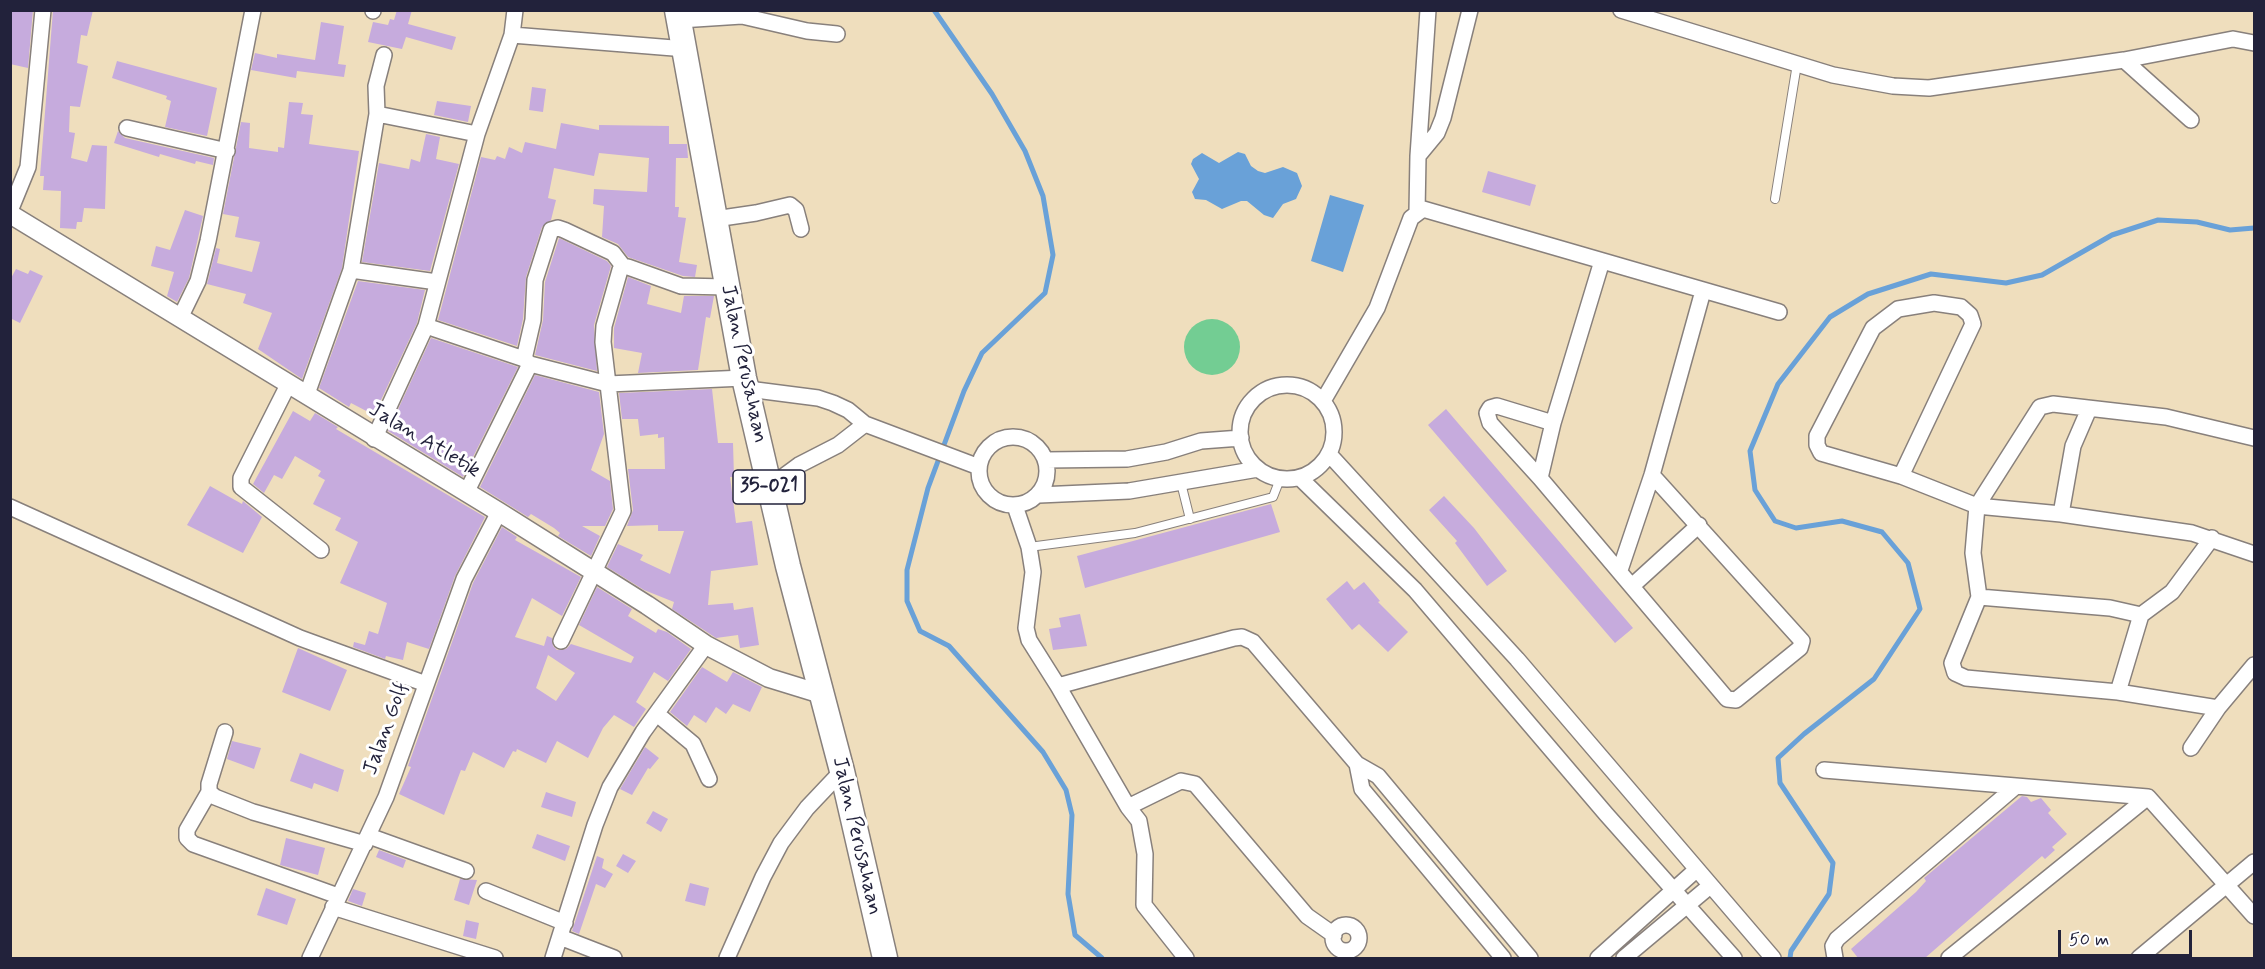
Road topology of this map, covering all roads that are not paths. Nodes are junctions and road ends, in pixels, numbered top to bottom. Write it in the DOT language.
graph roads {
  1 [pos="44,10"];
  2 [pos="253,10"];
  3 [pos="514,10"];
  4 [pos="1428,10"];
  5 [pos="1470,10"];
  6 [pos="1621,10"];
  7 [pos="678,15"];
  8 [pos="837,34"];
  9 [pos="513,35"];
  10 [pos="2254,43"];
  11 [pos="686,50"];
  12 [pos="384,55"];
  13 [pos="2124,60"];
  14 [pos="1797,64"];
  15 [pos="377,114"];
  16 [pos="2191,120"];
  17 [pos="127,128"];
  18 [pos="477,134"];
  19 [pos="227,151"];
  20 [pos="1418,156"];
  21 [pos="1774,199"];
  22 [pos="1417,212"];
  23 [pos="10,213"];
  24 [pos="715,219"];
  25 [pos="801,229"];
  26 [pos="1602,261"];
  27 [pos="623,266"];
  28 [pos="351,270"];
  29 [pos="437,282"];
  30 [pos="727,287"];
  31 [pos="1703,291"];
  32 [pos="1779,312"];
  33 [pos="181,316"];
  34 [pos="426,326"];
  35 [pos="527,361"];
  36 [pos="746,383"];
  37 [pos="608,384"];
  38 [pos="288,385"];
  39 [pos="307,394"];
  40 [pos="1323,401"];
  41 [pos="2089,409"];
  42 [pos="1553,423"];
  43 [pos="865,424"];
  44 [pos="1241,438"];
  45 [pos="2254,438"];
  46 [pos="374,439"];
  47 [pos="1329,454"];
  48 [pos="1046,460"];
  49 [pos="979,466"];
  50 [pos="1258,469"];
  51 [pos="1652,475"];
  52 [pos="1901,476"];
  53 [pos="1300,478"];
  54 [pos="1540,478"];
  55 [pos="1280,479"];
  56 [pos="1181,483"];
  57 [pos="769,487"];
  58 [pos="466,493"];
  59 [pos="1039,495"];
  60 [pos="1015,506"];
  61 [pos="1977,506"];
  62 [pos="10,507"];
  63 [pos="499,513"];
  64 [pos="2061,514"];
  65 [pos="1190,519"];
  66 [pos="1699,525"];
  67 [pos="2212,538"];
  68 [pos="1029,547"];
  69 [pos="321,550"];
  70 [pos="2254,554"];
  71 [pos="1620,570"];
  72 [pos="593,571"];
  73 [pos="1632,586"];
  74 [pos="1979,597"];
  75 [pos="2141,615"];
  76 [pos="561,641"];
  77 [pos="706,645"];
  78 [pos="2254,664"];
  79 [pos="426,684"];
  80 [pos="1058,686"];
  81 [pos="2118,692"];
  82 [pos="821,694"];
  83 [pos="2218,708"];
  84 [pos="657,714"];
  85 [pos="225,732"];
  86 [pos="2191,748"];
  87 [pos="1357,764"];
  88 [pos="1824,770"];
  89 [pos="842,771"];
  90 [pos="709,779"];
  91 [pos="2015,787"];
  92 [pos="209,792"];
  93 [pos="2148,797"];
  94 [pos="1128,807"];
  95 [pos="367,840"];
  96 [pos="2254,862"];
  97 [pos="1696,870"];
  98 [pos="466,871"];
  99 [pos="2227,885"];
  100 [pos="1710,886"];
  101 [pos="486,891"];
  102 [pos="1676,891"];
  103 [pos="335,901"];
  104 [pos="1689,905"];
  105 [pos="2254,916"];
  106 [pos="562,930"];
  107 [pos="1359,952"];
  108 [pos="1525,957"];
  109 [pos="310,958"];
  110 [pos="495,958"];
  111 [pos="553,958"];
  112 [pos="614,958"];
  113 [pos="727,958"];
  114 [pos="885,958"];
  115 [pos="1186,958"];
  116 [pos="1503,958"];
  117 [pos="1598,958"];
  118 [pos="1624,958"];
  119 [pos="1734,958"];
  120 [pos="1773,958"];
  121 [pos="1835,958"];
  122 [pos="1949,958"];
  123 [pos="2139,958"];
  1 -- 23 [label="street"];
  2 -- 19 [label="street"];
  3 -- 9 [label="street"];
  4 -- 20 [label="street"];
  5 -- 20 [label="street"];
  6 -- 14 [label="street"];
  7 -- 8 [label="street"];
  7 -- 11 [label="main road, Jalan Perusahaan / 35-021"];
  9 -- 11 [label="street"];
  9 -- 18 [label="street"];
  10 -- 13 [label="street"];
  11 -- 24 [label="main road, Jalan Perusahaan / 35-021"];
  12 -- 15 [label="street"];
  13 -- 14 [label="street"];
  13 -- 16 [label="street"];
  14 -- 21 [label="lane"];
  15 -- 18 [label="street"];
  15 -- 28 [label="street"];
  17 -- 19 [label="street"];
  18 -- 29 [label="street"];
  19 -- 33 [label="street"];
  20 -- 22 [label="street"];
  22 -- 26 [label="street"];
  22 -- 40 [label="street"];
  23 -- 33 [label="street, Jalan Atletik"];
  24 -- 25 [label="street"];
  24 -- 30 [label="main road, Jalan Perusahaan / 35-021"];
  26 -- 31 [label="street"];
  26 -- 42 [label="street"];
  27 -- 30 [label="street"];
  27 -- 35 [label="street"];
  27 -- 37 [label="street"];
  28 -- 29 [label="street"];
  28 -- 39 [label="street"];
  29 -- 34 [label="street"];
  30 -- 36 [label="main road, Jalan Perusahaan / 35-021"];
  31 -- 32 [label="street"];
  31 -- 51 [label="street"];
  33 -- 38 [label="street, Jalan Atletik"];
  34 -- 35 [label="street"];
  34 -- 46 [label="street"];
  35 -- 37 [label="street"];
  35 -- 58 [label="street"];
  36 -- 37 [label="street"];
  36 -- 43 [label="street"];
  36 -- 57 [label="main road, Jalan Perusahaan / 35-021"];
  37 -- 72 [label="street"];
  38 -- 39 [label="street, Jalan Atletik"];
  38 -- 69 [label="street"];
  39 -- 46 [label="street, Jalan Atletik"];
  40 -- 44 [label="street"];
  40 -- 47 [label="street"];
  41 -- 45 [label="street"];
  41 -- 61 [label="street"];
  41 -- 64 [label="street"];
  42 -- 54 [label="street"];
  42 -- 54 [label="street"];
  43 -- 49 [label="street"];
  43 -- 57 [label="street"];
  44 -- 48 [label="street"];
  44 -- 50 [label="street"];
  46 -- 58 [label="street, Jalan Atletik"];
  47 -- 53 [label="street"];
  47 -- 97 [label="street"];
  48 -- 49 [label="street"];
  48 -- 59 [label="street"];
  49 -- 60 [label="street"];
  50 -- 55 [label="street"];
  50 -- 56 [label="street"];
  51 -- 66 [label="street"];
  51 -- 71 [label="street"];
  52 -- 52 [label="street"];
  52 -- 61 [label="street"];
  53 -- 55 [label="street"];
  53 -- 102 [label="street"];
  54 -- 71 [label="street"];
  55 -- 65 [label="lane"];
  56 -- 59 [label="street"];
  56 -- 65 [label="lane"];
  57 -- 82 [label="main road, Jalan Perusahaan / 35-021"];
  58 -- 63 [label="street, Jalan Atletik"];
  59 -- 60 [label="street"];
  60 -- 68 [label="street"];
  61 -- 64 [label="street"];
  61 -- 74 [label="street"];
  62 -- 79 [label="street"];
  63 -- 72 [label="street, Jalan Atletik"];
  63 -- 79 [label="street, Jalan Golf"];
  64 -- 67 [label="street"];
  65 -- 68 [label="lane"];
  66 -- 73 [label="street"];
  66 -- 73 [label="street"];
  67 -- 70 [label="street"];
  67 -- 75 [label="street"];
  68 -- 80 [label="street"];
  71 -- 73 [label="street"];
  72 -- 76 [label="street"];
  72 -- 77 [label="street, Jalan Atletik"];
  74 -- 75 [label="street"];
  74 -- 81 [label="street"];
  75 -- 81 [label="street"];
  77 -- 82 [label="street, Jalan Atletik"];
  77 -- 84 [label="street"];
  78 -- 83 [label="street"];
  79 -- 95 [label="street, Jalan Golf"];
  80 -- 87 [label="street"];
  80 -- 94 [label="street"];
  81 -- 83 [label="street"];
  82 -- 89 [label="main road, Jalan Perusahaan / 35-021"];
  83 -- 86 [label="street"];
  84 -- 90 [label="street"];
  84 -- 106 [label="street"];
  85 -- 92 [label="street"];
  87 -- 108 [label="street"];
  87 -- 116 [label="street"];
  88 -- 91 [label="street"];
  89 -- 113 [label="street"];
  89 -- 114 [label="main road, Jalan Perusahaan / 35-021"];
  91 -- 93 [label="street"];
  91 -- 121 [label="street"];
  92 -- 95 [label="street"];
  92 -- 103 [label="street"];
  93 -- 99 [label="street"];
  93 -- 122 [label="street"];
  94 -- 107 [label="street"];
  94 -- 115 [label="street"];
  95 -- 98 [label="street"];
  95 -- 103 [label="street, Jalan Golf"];
  96 -- 99 [label="street"];
  97 -- 100 [label="street"];
  97 -- 102 [label="street"];
  99 -- 105 [label="street"];
  99 -- 123 [label="street"];
  100 -- 104 [label="street"];
  100 -- 120 [label="street"];
  101 -- 106 [label="street"];
  102 -- 104 [label="street"];
  102 -- 117 [label="street"];
  103 -- 109 [label="street, Jalan Golf"];
  103 -- 110 [label="street"];
  104 -- 118 [label="street"];
  104 -- 119 [label="street"];
  106 -- 111 [label="street"];
  106 -- 112 [label="street"];
}
